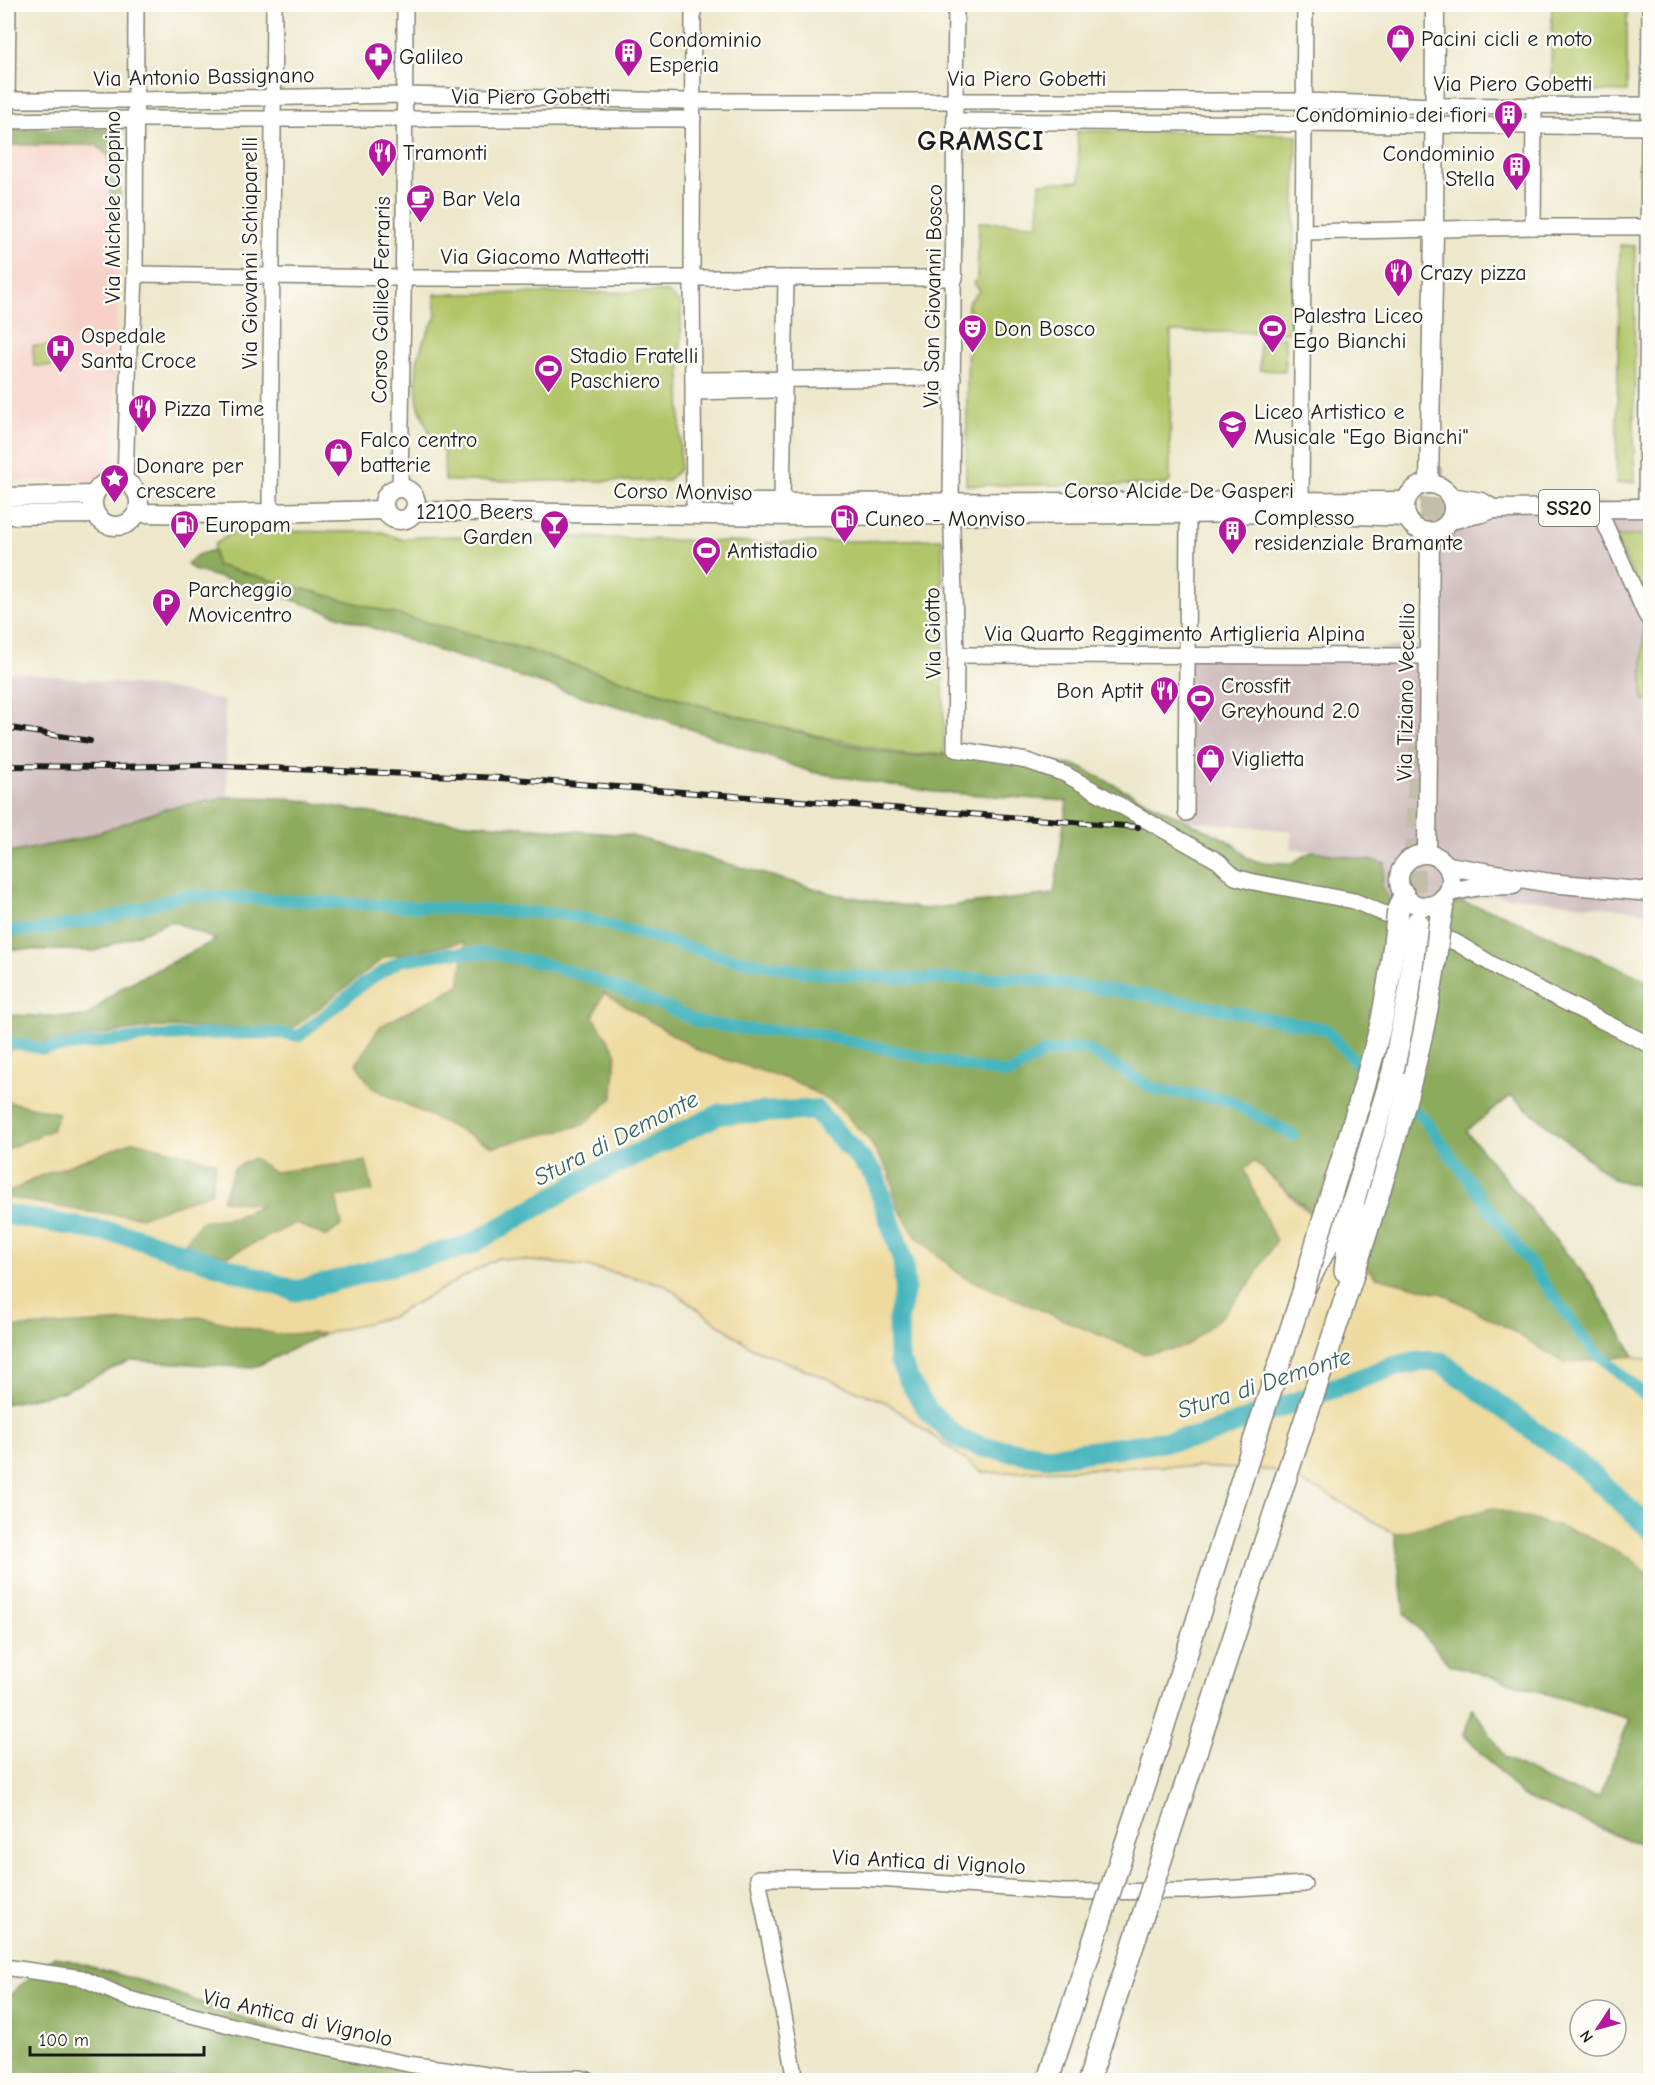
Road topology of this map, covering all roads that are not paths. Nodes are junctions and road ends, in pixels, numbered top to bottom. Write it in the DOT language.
graph roads {
  1 [pos="8,4"];
  2 [pos="136,4"];
  3 [pos="274,4"];
  4 [pos="405,4"];
  5 [pos="693,4"];
  6 [pos="956,4"];
  7 [pos="1305,4"];
  8 [pos="1435,4"];
  9 [pos="1650,4"];
  10 [pos="404,95"];
  11 [pos="272,97"];
  12 [pos="6,100"];
  13 [pos="135,100"];
  14 [pos="693,101"];
  15 [pos="957,101"];
  16 [pos="1305,101"];
  17 [pos="1650,105"];
  18 [pos="1534,106"];
  19 [pos="1435,115"];
  20 [pos="405,118"];
  21 [pos="135,119"];
  22 [pos="693,119"];
  23 [pos="272,120"];
  24 [pos="6,121"];
  25 [pos="957,121"];
  26 [pos="1534,124"];
  27 [pos="1304,125"];
  28 [pos="1650,127"];
  29 [pos="1533,227"];
  30 [pos="1650,227"];
  31 [pos="1434,230"];
  32 [pos="1304,232"];
  33 [pos="135,274"];
  34 [pos="273,275"];
  35 [pos="404,278"];
  36 [pos="786,278"];
  37 [pos="955,278"];
  38 [pos="692,279"];
  39 [pos="953,383"];
  40 [pos="785,385"];
  41 [pos="694,386"];
  42 [pos="1648,430"];
  43 [pos="125,482"];
  44 [pos="1429,484"];
  45 [pos="400,488"];
  46 [pos="4,497"];
  47 [pos="1450,497"];
  48 [pos="1301,501"];
  49 [pos="270,502"];
  50 [pos="694,503"];
  51 [pos="782,503"];
  52 [pos="94,505"];
  53 [pos="384,505"];
  54 [pos="415,506"];
  55 [pos="139,507"];
  56 [pos="1598,508"];
  57 [pos="1648,508"];
  58 [pos="952,509"];
  59 [pos="1406,509"];
  60 [pos="1493,509"];
  61 [pos="1188,514"];
  62 [pos="4,515"];
  63 [pos="1450,520"];
  64 [pos="1430,532"];
  65 [pos="1650,621"];
  66 [pos="956,655"];
  67 [pos="1430,656"];
  68 [pos="1188,657"];
  69 [pos="1186,813"];
  70 [pos="1426,853"];
  71 [pos="1448,866"];
  72 [pos="1550,883"];
  73 [pos="1650,892"];
  74 [pos="1446,895"];
  75 [pos="1401,902"];
  76 [pos="1417,922"];
  77 [pos="1650,1045"];
  78 [pos="1354,1199"];
  79 [pos="1303,1292"];
  80 [pos="1338,1320"];
  81 [pos="1304,1884"];
  82 [pos="4,1967"];
  83 [pos="588,2080"];
  84 [pos="796,2080"];
  85 [pos="1048,2080"];
  86 [pos="1089,2080"];
  1 -- 12 [label="street"];
  2 -- 13 [label="street, Via Michele Coppino"];
  3 -- 11 [label="street, Via Giovanni Schiaparelli"];
  4 -- 10 [label="street, Corso Galileo Ferraris"];
  5 -- 14 [label="street"];
  6 -- 15 [label="street, Via San Giovanni Bosco"];
  7 -- 16 [label="street"];
  8 -- 19 [label="main road"];
  9 -- 17 [label="street"];
  10 -- 11 [label="street, Via Antonio Bassignano"];
  10 -- 14 [label="street, Via Piero Gobetti"];
  10 -- 20 [label="street, Corso Galileo Ferraris"];
  11 -- 13 [label="street, Via Antonio Bassignano"];
  11 -- 23 [label="street, Via Giovanni Schiaparelli"];
  12 -- 13 [label="street, Via Antonio Bassignano"];
  12 -- 24 [label="street"];
  13 -- 21 [label="street, Via Michele Coppino"];
  14 -- 15 [label="street, Via Piero Gobetti"];
  14 -- 22 [label="street"];
  15 -- 16 [label="street, Via Piero Gobetti"];
  15 -- 25 [label="street, Via San Giovanni Bosco"];
  16 -- 19 [label="street, Via Piero Gobetti"];
  16 -- 27 [label="street"];
  17 -- 18 [label="street, Via Piero Gobetti"];
  17 -- 28 [label="street"];
  18 -- 19 [label="street, Via Piero Gobetti"];
  18 -- 26 [label="street"];
  19 -- 26 [label="street, Via Piero Gobetti"];
  19 -- 27 [label="street, Via Piero Gobetti"];
  19 -- 31 [label="main road"];
  20 -- 22 [label="street, Via Piero Gobetti"];
  20 -- 23 [label="street, Via Antonio Bassignano"];
  20 -- 35 [label="street, Corso Galileo Ferraris"];
  21 -- 23 [label="street, Via Antonio Bassignano"];
  21 -- 24 [label="street, Via Antonio Bassignano"];
  21 -- 33 [label="street, Via Michele Coppino"];
  22 -- 38 [label="street"];
  23 -- 34 [label="street, Via Giovanni Schiaparelli"];
  25 -- 27 [label="street, Via Piero Gobetti"];
  25 -- 37 [label="street, Via San Giovanni Bosco"];
  26 -- 28 [label="street, Via Piero Gobetti"];
  26 -- 29 [label="street"];
  27 -- 32 [label="street"];
  28 -- 30 [label="street"];
  29 -- 30 [label="street"];
  29 -- 31 [label="street"];
  30 -- 42 [label="street"];
  31 -- 32 [label="street"];
  31 -- 44 [label="main road"];
  32 -- 48 [label="street"];
  33 -- 34 [label="street, Via Giacomo Matteotti"];
  33 -- 43 [label="street, Via Michele Coppino"];
  34 -- 35 [label="street, Via Giacomo Matteotti"];
  34 -- 49 [label="street, Via Giovanni Schiaparelli"];
  35 -- 38 [label="street, Via Giacomo Matteotti"];
  35 -- 45 [label="street, Corso Galileo Ferraris"];
  36 -- 37 [label="street, Via Giacomo Matteotti"];
  36 -- 38 [label="street, Via Giacomo Matteotti"];
  36 -- 40 [label="street"];
  37 -- 39 [label="street, Via San Giovanni Bosco"];
  38 -- 41 [label="street"];
  39 -- 40 [label="street"];
  39 -- 58 [label="street, Via San Giovanni Bosco"];
  40 -- 41 [label="street"];
  40 -- 51 [label="street"];
  41 -- 50 [label="street"];
  42 -- 57 [label="street"];
  43 -- 52 [label="main road"];
  43 -- 55 [label="main road"];
  44 -- 47 [label="main road"];
  44 -- 59 [label="main road"];
  45 -- 53 [label="main road"];
  45 -- 54 [label="main road"];
  46 -- 52 [label="main road"];
  47 -- 60 [label="main road, SS20"];
  47 -- 63 [label="main road"];
  48 -- 58 [label="main road, Corso Alcide De Gasperi"];
  48 -- 59 [label="main road, Corso Alcide De Gasperi"];
  49 -- 53 [label="main road"];
  49 -- 55 [label="main road"];
  50 -- 51 [label="main road, Corso Monviso"];
  50 -- 54 [label="main road, Corso Monviso"];
  51 -- 58 [label="main road, Corso Monviso"];
  52 -- 55 [label="main road"];
  52 -- 62 [label="main road"];
  53 -- 54 [label="main road"];
  53 -- 55 [label="main road"];
  54 -- 58 [label="main road, Corso Monviso"];
  56 -- 57 [label="main road, SS20"];
  56 -- 60 [label="main road, SS20"];
  56 -- 65 [label="street"];
  58 -- 61 [label="main road, Corso Alcide De Gasperi"];
  58 -- 66 [label="street, Via Giotto"];
  59 -- 61 [label="main road, Corso Alcide De Gasperi"];
  59 -- 64 [label="main road"];
  60 -- 63 [label="main road, SS20"];
  61 -- 68 [label="street"];
  63 -- 64 [label="main road"];
  64 -- 67 [label="main road, Via Tiziano Vecellio"];
  66 -- 68 [label="street, Via Quarto Reggimento Artiglieria Alpina"];
  66 -- 77 [label="street, Via Giotto"];
  67 -- 68 [label="street, Via Quarto Reggimento Artiglieria Alpina"];
  67 -- 70 [label="main road, Via Tiziano Vecellio"];
  68 -- 69 [label="street"];
  70 -- 71 [label="main road"];
  70 -- 75 [label="main road"];
  71 -- 72 [label="main road"];
  71 -- 74 [label="main road"];
  72 -- 73 [label="main road"];
  72 -- 74 [label="main road"];
  74 -- 75 [label="main road"];
  74 -- 80 [label="highway, bridge"];
  75 -- 79 [label="highway, bridge"];
  76 -- 78 [label="highway, bridge"];
  78 -- 79 [label="highway, bridge"];
  78 -- 80 [label="highway"];
  79 -- 85 [label="highway, bridge"];
  80 -- 86 [label="highway, bridge"];
  81 -- 84 [label="street, Via Antica di Vignolo"];
  82 -- 83 [label="street, Via Antica di Vignolo"];
}
